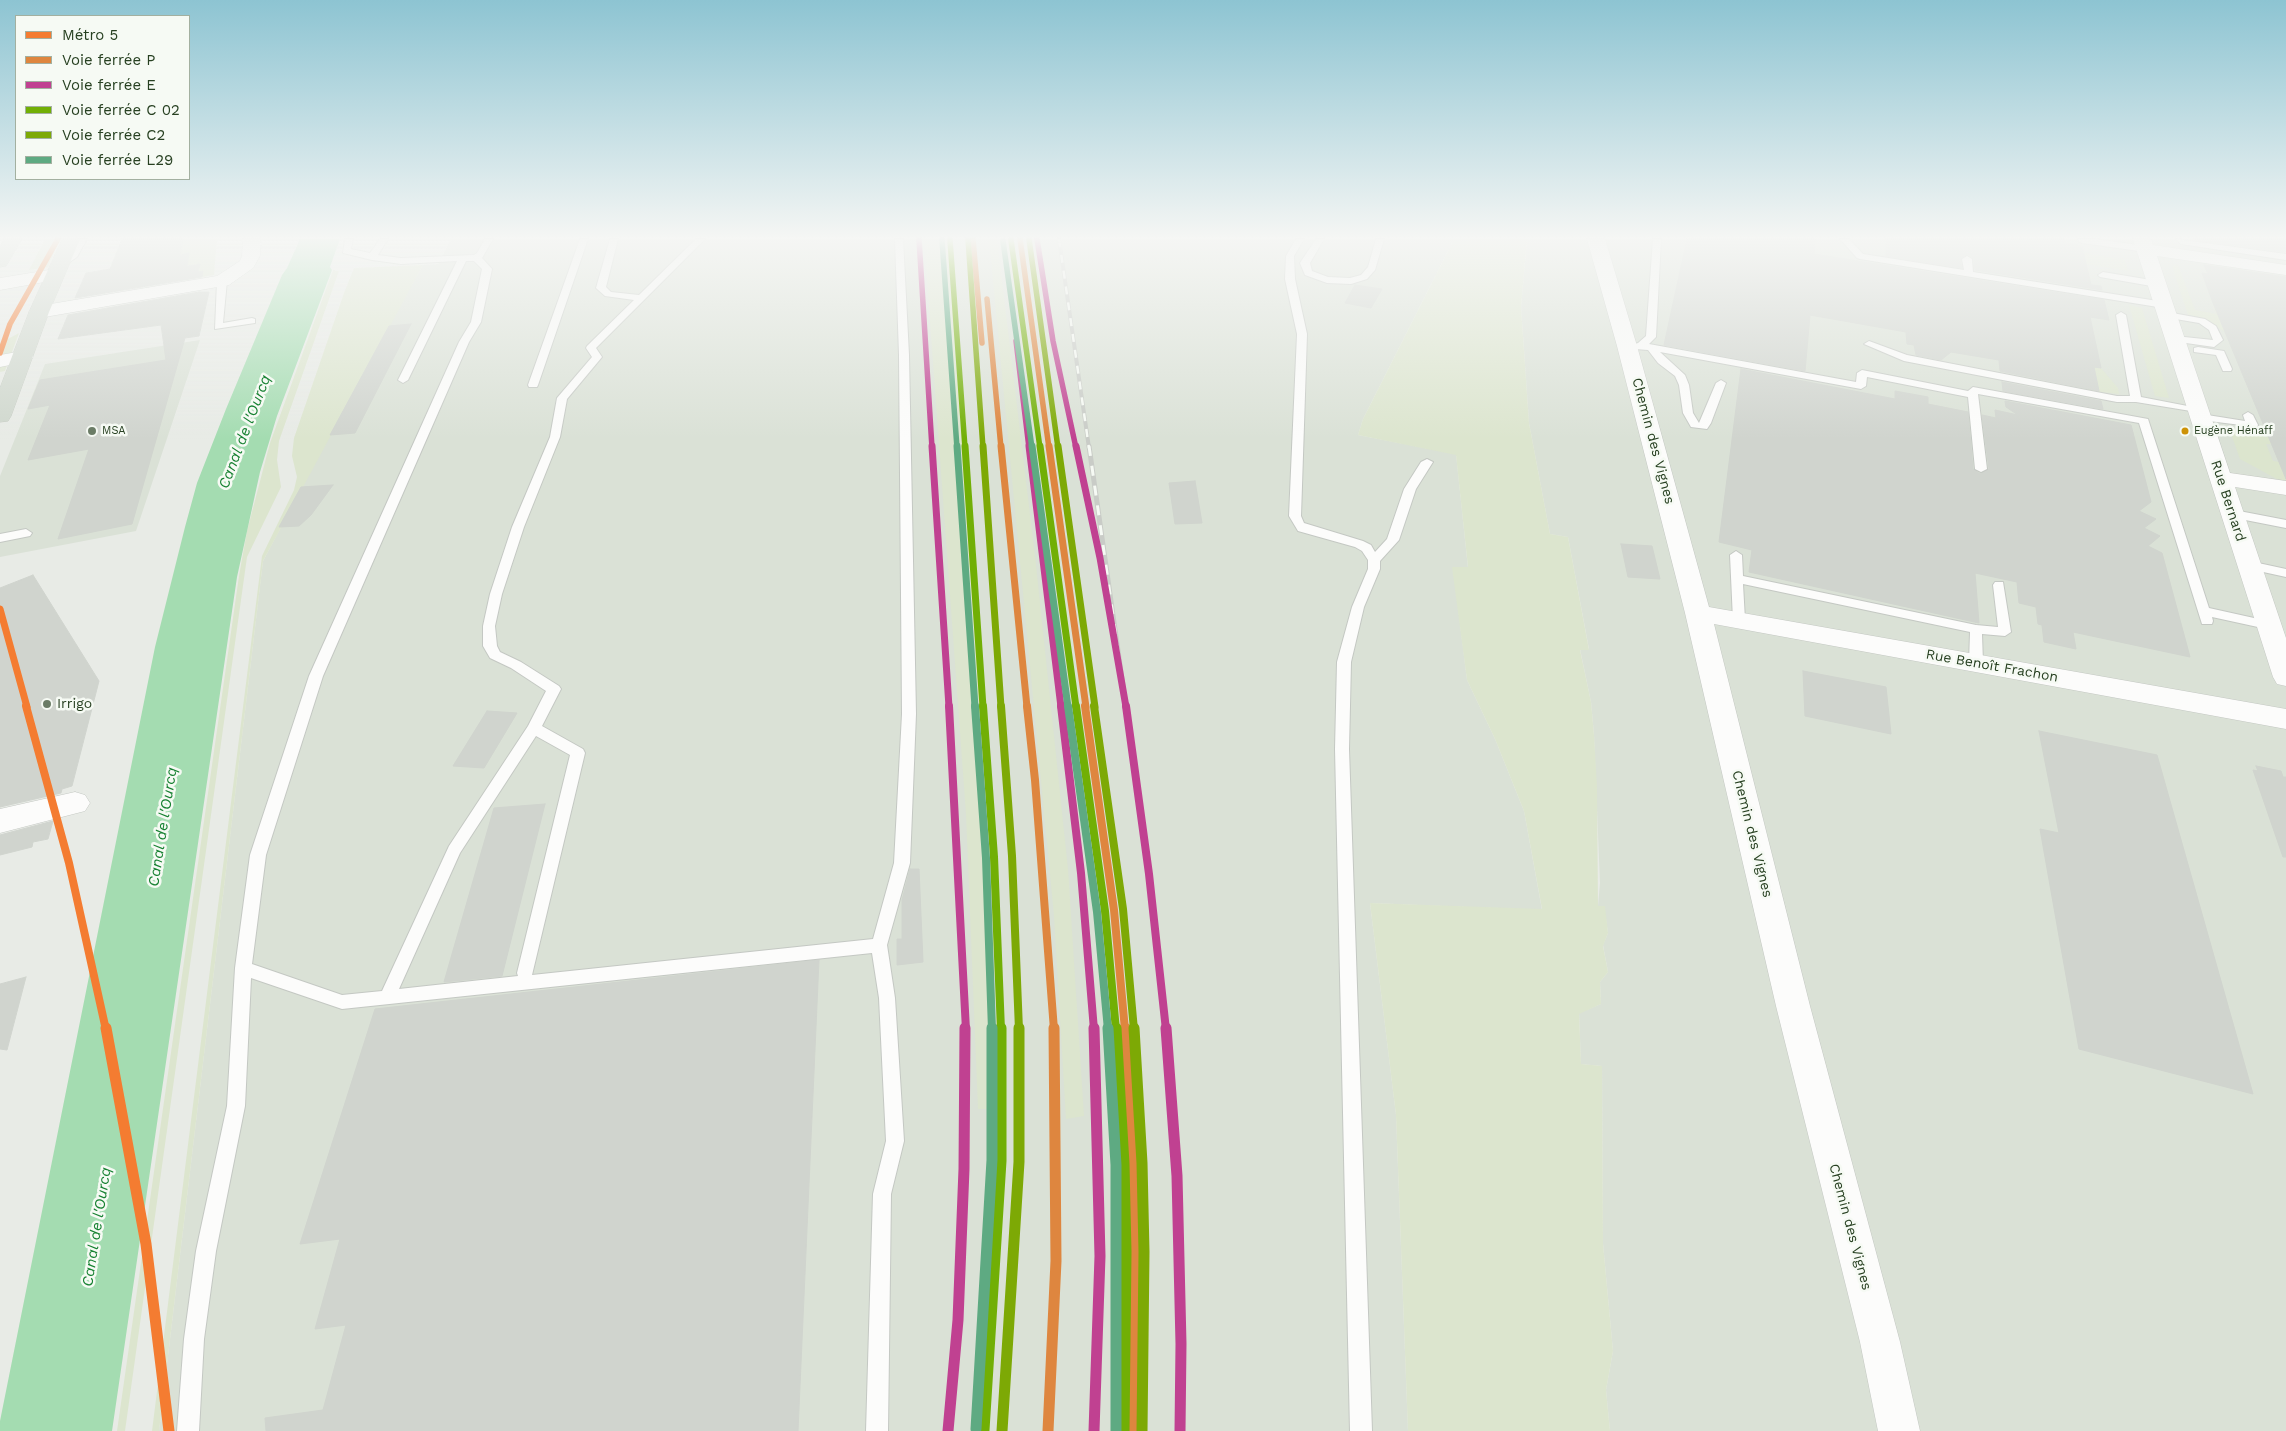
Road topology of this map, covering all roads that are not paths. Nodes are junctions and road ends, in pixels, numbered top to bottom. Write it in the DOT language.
graph roads {
  1 [pos="42,306"];
  2 [pos="77,306"];
  3 [pos="220,306"];
  4 [pos="443,306"];
  5 [pos="479,306"];
  6 [pos="561,306"];
  7 [pos="633,306"];
  8 [pos="902,306"];
  9 [pos="1296,306"];
  10 [pos="1623,306"];
  11 [pos="1653,306"];
  12 [pos="2165,306"];
  13 [pos="2172,306"];
  14 [pos="39,312"];
  15 [pos="2121,315"];
  16 [pos="252,321"];
  17 [pos="2177,343"];
  18 [pos="1869,344"];
  19 [pos="1640,347"];
  20 [pos="23,357"];
  21 [pos="0,361"];
  22 [pos="2227,369"];
  23 [pos="403,380"];
  24 [pos="1721,384"];
  25 [pos="533,385"];
  26 [pos="1973,395"];
  27 [pos="2136,400"];
  28 [pos="2200,414"];
  29 [pos="2248,415"];
  30 [pos="0,416"];
  31 [pos="1427,462"];
  32 [pos="1981,469"];
  33 [pos="2221,478"];
  34 [pos="2286,488"];
  35 [pos="2234,514"];
  36 [pos="2286,524"];
  37 [pos="26,533"];
  38 [pos="0,538"];
  39 [pos="1736,555"];
  40 [pos="1374,560"];
  41 [pos="2249,565"];
  42 [pos="2286,573"];
  43 [pos="1737,579"];
  44 [pos="1999,585"];
  45 [pos="1698,612"];
  46 [pos="2205,616"];
  47 [pos="1739,620"];
  48 [pos="2267,625"];
  49 [pos="1976,629"];
  50 [pos="1976,663"];
  51 [pos="2286,677"];
  52 [pos="2286,719"];
  53 [pos="534,728"];
  54 [pos="75,803"];
  55 [pos="0,821"];
  56 [pos="879,945"];
  57 [pos="243,968"];
  58 [pos="525,973"];
  59 [pos="387,997"];
  60 [pos="188,1431"];
  61 [pos="877,1431"];
  62 [pos="1361,1431"];
  63 [pos="1899,1431"];
  1 -- 14 [label="main road"];
  2 -- 14 [label="street"];
  3 -- 16 [label="lane"];
  4 -- 23 [label="lane"];
  5 -- 57 [label="lane"];
  6 -- 25 [label="lane"];
  7 -- 53 [label="lane"];
  8 -- 56 [label="lane"];
  9 -- 40 [label="lane"];
  10 -- 19 [label="street, Chemin des Vignes"];
  11 -- 19 [label="lane"];
  12 -- 17 [label="street, Rue Bernard"];
  13 -- 17 [label="lane"];
  14 -- 20 [label="main road"];
  15 -- 27 [label="lane"];
  17 -- 22 [label="lane"];
  17 -- 28 [label="street, Rue Bernard"];
  18 -- 27 [label="lane"];
  19 -- 24 [label="lane"];
  19 -- 26 [label="lane"];
  19 -- 45 [label="street, Chemin des Vignes"];
  20 -- 21 [label="street"];
  20 -- 30 [label="main road"];
  26 -- 32 [label="lane"];
  26 -- 46 [label="lane"];
  27 -- 28 [label="lane"];
  28 -- 29 [label="lane"];
  28 -- 33 [label="street, Rue Bernard"];
  31 -- 40 [label="lane"];
  33 -- 34 [label="street"];
  33 -- 35 [label="street, Rue Bernard"];
  35 -- 36 [label="lane"];
  35 -- 41 [label="street, Rue Bernard"];
  37 -- 38 [label="lane"];
  39 -- 43 [label="lane"];
  40 -- 62 [label="lane"];
  41 -- 42 [label="lane"];
  41 -- 48 [label="street, Rue Bernard"];
  43 -- 47 [label="lane"];
  43 -- 49 [label="lane"];
  44 -- 49 [label="lane"];
  45 -- 47 [label="street, Rue Benoît Frachon"];
  45 -- 63 [label="street, Chemin des Vignes"];
  46 -- 48 [label="lane"];
  47 -- 50 [label="street, Rue Benoît Frachon"];
  48 -- 51 [label="street, Rue Bernard"];
  49 -- 50 [label="lane"];
  50 -- 52 [label="street, Rue Benoît Frachon"];
  53 -- 58 [label="lane"];
  53 -- 59 [label="lane"];
  54 -- 55 [label="street"];
  56 -- 59 [label="lane"];
  56 -- 61 [label="lane"];
  57 -- 59 [label="lane"];
  57 -- 60 [label="lane"];
}
